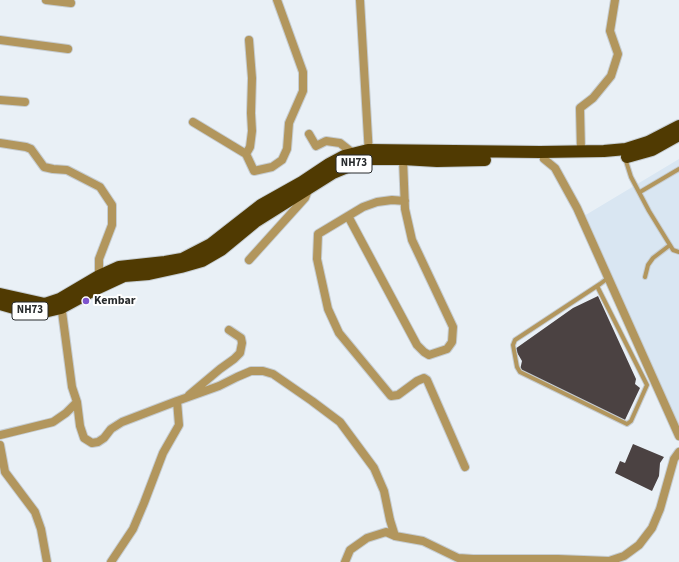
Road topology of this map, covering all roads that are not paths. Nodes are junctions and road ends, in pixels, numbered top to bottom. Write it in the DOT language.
graph roads {
  1 [pos="46,0"];
  2 [pos="277,0"];
  3 [pos="360,0"];
  4 [pos="615,0"];
  5 [pos="71,3"];
  6 [pos="0,40"];
  7 [pos="249,40"];
  8 [pos="68,48"];
  9 [pos="0,100"];
  10 [pos="25,102"];
  11 [pos="193,122"];
  12 [pos="679,126"];
  13 [pos="309,134"];
  14 [pos="679,136"];
  15 [pos="0,143"];
  16 [pos="581,151"];
  17 [pos="246,154"];
  18 [pos="354,154"];
  19 [pos="369,155"];
  20 [pos="625,158"];
  21 [pos="403,159"];
  22 [pos="544,159"];
  23 [pos="679,169"];
  24 [pos="309,188"];
  25 [pos="640,192"];
  26 [pos="405,202"];
  27 [pos="348,216"];
  28 [pos="670,245"];
  29 [pos="679,252"];
  30 [pos="249,260"];
  31 [pos="99,276"];
  32 [pos="645,277"];
  33 [pos="609,278"];
  34 [pos="597,286"];
  35 [pos="0,294"];
  36 [pos="61,303"];
  37 [pos="0,304"];
  38 [pos="229,330"];
  39 [pos="181,400"];
  40 [pos="77,402"];
  41 [pos="0,435"];
  42 [pos="679,436"];
  43 [pos="0,446"];
  44 [pos="679,452"];
  45 [pos="465,468"];
  46 [pos="395,536"];
  47 [pos="460,560"];
  48 [pos="47,562"];
  49 [pos="111,562"];
  50 [pos="345,562"];
  1 -- 5 [label="street"];
  2 -- 17 [label="street"];
  3 -- 19 [label="street"];
  4 -- 16 [label="street"];
  6 -- 8 [label="street"];
  7 -- 17 [label="street"];
  9 -- 10 [label="street"];
  11 -- 17 [label="street"];
  12 -- 16 [label="highway, NH73"];
  13 -- 18 [label="street"];
  14 -- 20 [label="highway, NH73"];
  15 -- 31 [label="street"];
  16 -- 19 [label="highway, NH73"];
  18 -- 19 [label="highway, NH73"];
  18 -- 31 [label="highway, NH73"];
  19 -- 21 [label="highway, NH73"];
  19 -- 24 [label="highway, NH73"];
  20 -- 22 [label="highway, NH73"];
  20 -- 25 [label="lane"];
  21 -- 22 [label="highway, NH73"];
  21 -- 26 [label="street"];
  22 -- 33 [label="street"];
  23 -- 25 [label="lane"];
  24 -- 30 [label="street"];
  24 -- 36 [label="highway, NH73"];
  25 -- 28 [label="lane"];
  26 -- 27 [label="street"];
  26 -- 27 [label="street"];
  27 -- 45 [label="street"];
  28 -- 29 [label="lane"];
  28 -- 32 [label="lane"];
  31 -- 36 [label="highway, NH73"];
  33 -- 34 [label="lane"];
  33 -- 42 [label="street"];
  34 -- 34 [label="lane"];
  35 -- 36 [label="highway, NH73"];
  36 -- 37 [label="highway, NH73"];
  36 -- 40 [label="street"];
  38 -- 39 [label="street"];
  39 -- 40 [label="street"];
  39 -- 46 [label="street"];
  39 -- 49 [label="street"];
  40 -- 41 [label="street"];
  43 -- 48 [label="street"];
  44 -- 47 [label="street"];
  46 -- 47 [label="street"];
  46 -- 50 [label="street"];
}
